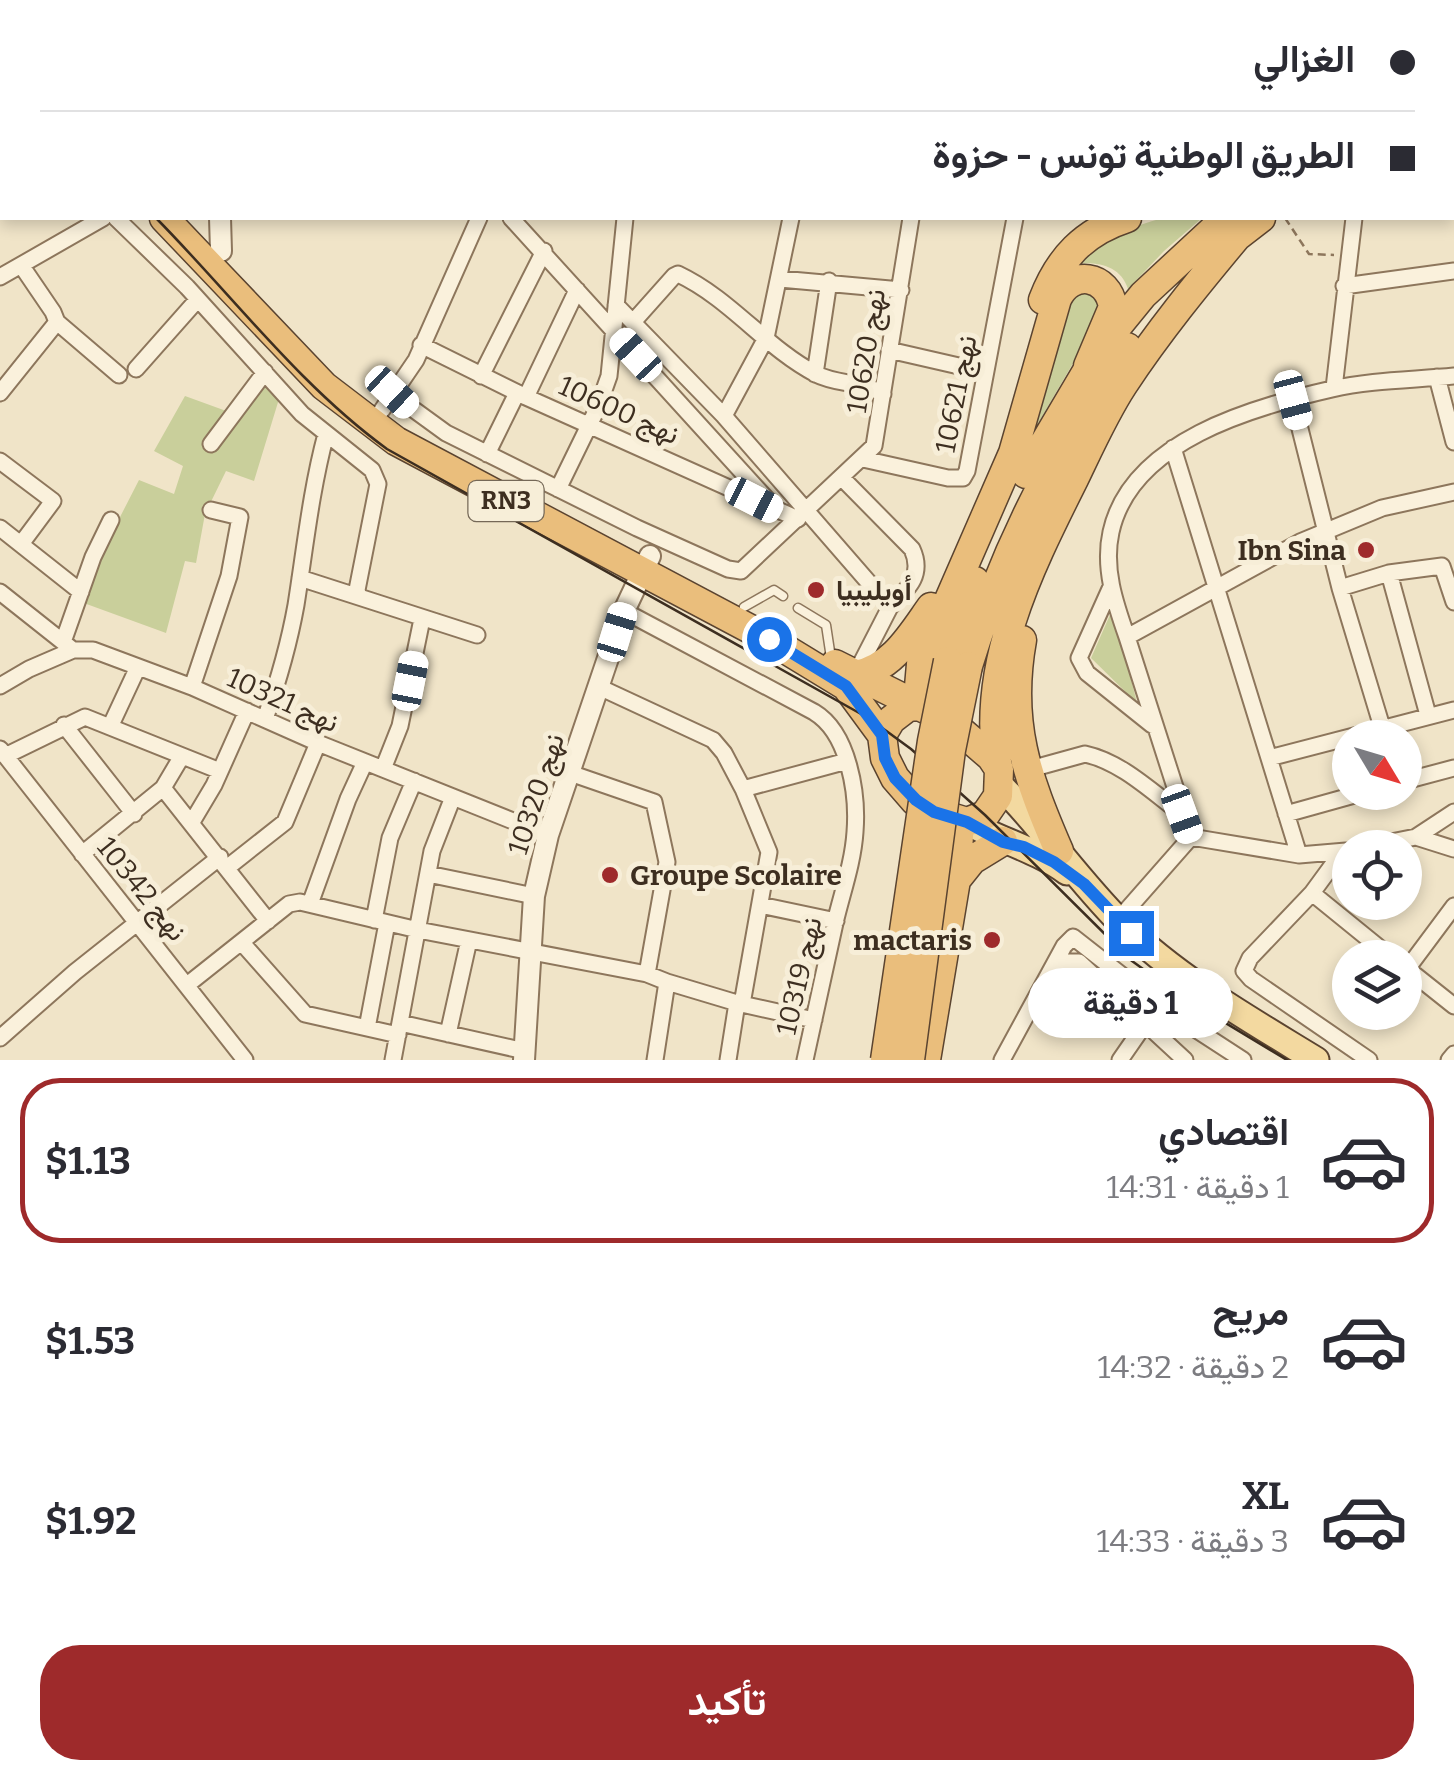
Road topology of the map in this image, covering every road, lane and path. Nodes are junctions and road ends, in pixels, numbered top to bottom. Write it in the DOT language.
graph roads {
  1 [pos="100,220"];
  2 [pos="118,220"];
  3 [pos="166,220"];
  4 [pos="189,220"];
  5 [pos="220,220"];
  6 [pos="477,220"];
  7 [pos="513,220"];
  8 [pos="625,220"];
  9 [pos="790,220"];
  10 [pos="911,220"];
  11 [pos="1015,220"];
  12 [pos="1123,220"];
  13 [pos="1285,220"];
  14 [pos="1354,220"];
  15 [pos="1242,223"];
  16 [pos="221,251"];
  17 [pos="544,251"];
  18 [pos="1334,254"];
  19 [pos="20,266"];
  20 [pos="1454,271"];
  21 [pos="0,277"];
  22 [pos="780,279"];
  23 [pos="829,281"];
  24 [pos="1344,286"];
  25 [pos="576,290"];
  26 [pos="901,290"];
  27 [pos="198,299"];
  28 [pos="616,305"];
  29 [pos="57,322"];
  30 [pos="633,322"];
  31 [pos="614,332"];
  32 [pos="766,338"];
  33 [pos="421,346"];
  34 [pos="889,350"];
  35 [pos="1088,366"];
  36 [pos="136,369"];
  37 [pos="265,372"];
  38 [pos="986,372"];
  39 [pos="119,374"];
  40 [pos="816,374"];
  41 [pos="482,376"];
  42 [pos="1446,377"];
  43 [pos="1334,388"];
  44 [pos="0,393"];
  45 [pos="883,394"];
  46 [pos="521,395"];
  47 [pos="1293,400"];
  48 [pos="387,401"];
  49 [pos="724,416"];
  50 [pos="589,425"];
  51 [pos="326,434"];
  52 [pos="1454,442"];
  53 [pos="211,444"];
  54 [pos="1173,448"];
  55 [pos="487,454"];
  56 [pos="863,459"];
  57 [pos="0,461"];
  58 [pos="842,478"];
  59 [pos="558,489"];
  60 [pos="1454,492"];
  61 [pos="211,510"];
  62 [pos="779,512"];
  63 [pos="803,514"];
  64 [pos="111,520"];
  65 [pos="0,528"];
  66 [pos="1328,530"];
  67 [pos="21,544"];
  68 [pos="647,564"];
  69 [pos="1389,572"];
  70 [pos="300,578"];
  71 [pos="1216,586"];
  72 [pos="1340,588"];
  73 [pos="1110,590"];
  74 [pos="0,592"];
  75 [pos="80,592"];
  76 [pos="782,596"];
  77 [pos="358,597"];
  78 [pos="1454,602"];
  79 [pos="931,606"];
  80 [pos="744,607"];
  81 [pos="798,608"];
  82 [pos="890,608"];
  83 [pos="624,611"];
  84 [pos="422,619"];
  85 [pos="478,635"];
  86 [pos="1126,637"];
  87 [pos="68,646"];
  88 [pos="958,664"];
  89 [pos="138,667"];
  90 [pos="843,669"];
  91 [pos="0,686"];
  92 [pos="192,687"];
  93 [pos="600,687"];
  94 [pos="1454,710"];
  95 [pos="247,711"];
  96 [pos="907,714"];
  97 [pos="1428,715"];
  98 [pos="265,719"];
  99 [pos="1380,720"];
  100 [pos="1409,720"];
  101 [pos="64,725"];
  102 [pos="1152,725"];
  103 [pos="110,727"];
  104 [pos="1332,741"];
  105 [pos="318,744"];
  106 [pos="2,752"];
  107 [pos="182,756"];
  108 [pos="1268,758"];
  109 [pos="847,761"];
  110 [pos="365,762"];
  111 [pos="1454,768"];
  112 [pos="383,769"];
  113 [pos="220,772"];
  114 [pos="570,773"];
  115 [pos="1008,774"];
  116 [pos="1422,777"];
  117 [pos="414,781"];
  118 [pos="741,786"];
  119 [pos="164,788"];
  120 [pos="453,796"];
  121 [pos="1332,801"];
  122 [pos="1454,812"];
  123 [pos="134,814"];
  124 [pos="1182,814"];
  125 [pos="1286,814"];
  126 [pos="964,821"];
  127 [pos="192,822"];
  128 [pos="1422,833"];
  129 [pos="548,834"];
  130 [pos="1190,837"];
  131 [pos="1422,839"];
  132 [pos="1003,842"];
  133 [pos="1454,850"];
  134 [pos="1060,851"];
  135 [pos="1332,852"];
  136 [pos="82,854"];
  137 [pos="1298,854"];
  138 [pos="224,862"];
  139 [pos="1332,868"];
  140 [pos="428,874"];
  141 [pos="956,880"];
  142 [pos="1084,884"];
  143 [pos="1312,893"];
  144 [pos="534,896"];
  145 [pos="310,904"];
  146 [pos="760,905"];
  147 [pos="1454,906"];
  148 [pos="1118,920"];
  149 [pos="268,921"];
  150 [pos="380,921"];
  151 [pos="836,921"];
  152 [pos="137,922"];
  153 [pos="418,930"];
  154 [pos="469,940"];
  155 [pos="1370,940"];
  156 [pos="243,944"];
  157 [pos="1422,947"];
  158 [pos="532,951"];
  159 [pos="647,974"];
  160 [pos="1422,981"];
  161 [pos="667,982"];
  162 [pos="187,985"];
  163 [pos="739,1004"];
  164 [pos="1454,1006"];
  165 [pos="814,1020"];
  166 [pos="1147,1021"];
  167 [pos="367,1028"];
  168 [pos="399,1029"];
  169 [pos="448,1034"];
  170 [pos="0,1038"];
  171 [pos="1454,1054"];
  172 [pos="524,1055"];
  173 [pos="245,1060"];
  174 [pos="393,1060"];
  175 [pos="655,1060"];
  176 [pos="728,1060"];
  177 [pos="806,1060"];
  178 [pos="885,1060"];
  179 [pos="910,1060"];
  180 [pos="926,1060"];
  181 [pos="1002,1060"];
  182 [pos="1013,1060"];
  183 [pos="1120,1060"];
  184 [pos="1185,1060"];
  185 [pos="1243,1060"];
  186 [pos="1316,1060"];
  187 [pos="1370,1060"];
  188 [pos="1449,1060"];
  1 -- 19 [label="street"];
  2 -- 27 [label="street"];
  3 -- 68 [label="highway, RN3"];
  4 -- 16 [label="highway, RN3"];
  5 -- 16 [label="street"];
  6 -- 33 [label="street"];
  7 -- 17 [label="street"];
  8 -- 28 [label="street"];
  9 -- 22 [label="street"];
  10 -- 26 [label="street, نهج 10620"];
  11 -- 38 [label="street, نهج 10621"];
  12 -- 79 [label="highway"];
  13 -- 18 [label="path"];
  14 -- 24 [label="street"];
  15 -- 35 [label="highway"];
  15 -- 88 [label="highway"];
  15 -- 115 [label="highway"];
  16 -- 48 [label="highway, RN3"];
  17 -- 25 [label="street"];
  17 -- 41 [label="street"];
  19 -- 21 [label="street"];
  19 -- 29 [label="street"];
  20 -- 24 [label="street"];
  22 -- 23 [label="street"];
  22 -- 32 [label="street"];
  23 -- 26 [label="street"];
  23 -- 40 [label="street"];
  24 -- 43 [label="street"];
  25 -- 31 [label="street"];
  25 -- 46 [label="street"];
  26 -- 34 [label="street, نهج 10620"];
  27 -- 36 [label="street"];
  27 -- 37 [label="street"];
  28 -- 30 [label="street"];
  28 -- 31 [label="street"];
  29 -- 39 [label="street"];
  29 -- 44 [label="street"];
  30 -- 32 [label="street"];
  30 -- 49 [label="street"];
  31 -- 50 [label="street"];
  31 -- 62 [label="street"];
  32 -- 40 [label="street"];
  32 -- 49 [label="street"];
  33 -- 41 [label="street, نهج 10600"];
  33 -- 48 [label="street"];
  34 -- 38 [label="street"];
  34 -- 45 [label="street, نهج 10620"];
  35 -- 88 [label="highway"];
  35 -- 96 [label="highway"];
  37 -- 51 [label="street"];
  37 -- 53 [label="street"];
  38 -- 56 [label="street, نهج 10621"];
  40 -- 45 [label="street"];
  41 -- 46 [label="street, نهج 10600"];
  42 -- 43 [label="street"];
  42 -- 52 [label="street"];
  43 -- 47 [label="street"];
  45 -- 56 [label="street, نهج 10620"];
  46 -- 50 [label="street, نهج 10600"];
  46 -- 55 [label="street"];
  47 -- 54 [label="street"];
  47 -- 66 [label="street"];
  48 -- 55 [label="street"];
  48 -- 68 [label="highway, RN3"];
  49 -- 63 [label="street"];
  50 -- 59 [label="street"];
  50 -- 62 [label="street, نهج 10600"];
  51 -- 70 [label="street"];
  51 -- 77 [label="street"];
  54 -- 71 [label="street"];
  54 -- 73 [label="street"];
  55 -- 59 [label="street"];
  56 -- 58 [label="street, نهج 10620"];
  57 -- 67 [label="street"];
  58 -- 63 [label="street, نهج 10620"];
  58 -- 82 [label="street"];
  59 -- 63 [label="street"];
  60 -- 66 [label="street"];
  61 -- 92 [label="street"];
  62 -- 63 [label="street, نهج 10600"];
  63 -- 82 [label="street"];
  64 -- 75 [label="street"];
  65 -- 67 [label="street"];
  66 -- 71 [label="street"];
  66 -- 72 [label="street"];
  67 -- 75 [label="street"];
  68 -- 80 [label="highway, RN3"];
  68 -- 83 [label="street, نهج 10320"];
  68 -- 96 [label="highway, RN3"];
  69 -- 72 [label="street"];
  69 -- 78 [label="street"];
  69 -- 97 [label="street"];
  70 -- 77 [label="street"];
  70 -- 98 [label="street"];
  71 -- 86 [label="street"];
  71 -- 108 [label="street"];
  72 -- 99 [label="street"];
  73 -- 86 [label="street"];
  73 -- 102 [label="street"];
  74 -- 87 [label="street"];
  75 -- 87 [label="street"];
  76 -- 80 [label="lane"];
  77 -- 84 [label="street"];
  79 -- 90 [label="highway"];
  79 -- 96 [label="highway"];
  80 -- 90 [label="highway, RN3"];
  81 -- 90 [label="lane"];
  82 -- 90 [label="street"];
  83 -- 93 [label="street, نهج 10320"];
  83 -- 109 [label="street, نهج 10319"];
  84 -- 85 [label="street"];
  84 -- 112 [label="street"];
  86 -- 102 [label="street"];
  87 -- 89 [label="street, نهج 10321"];
  87 -- 91 [label="street"];
  88 -- 178 [label="highway, bridge"];
  88 -- 179 [label="highway, bridge"];
  89 -- 92 [label="street, نهج 10321"];
  89 -- 103 [label="street"];
  90 -- 96 [label="highway, RN3"];
  92 -- 95 [label="street, نهج 10321"];
  93 -- 114 [label="street, نهج 10320"];
  93 -- 118 [label="street"];
  94 -- 97 [label="street"];
  95 -- 98 [label="street, نهج 10321"];
  95 -- 113 [label="street"];
  96 -- 115 [label="highway, RN3"];
  96 -- 126 [label="highway, RN3"];
  97 -- 100 [label="street"];
  98 -- 105 [label="street, نهج 10321"];
  101 -- 103 [label="street"];
  101 -- 106 [label="street"];
  101 -- 123 [label="street"];
  102 -- 124 [label="street"];
  103 -- 107 [label="street"];
  104 -- 108 [label="street"];
  105 -- 110 [label="street, نهج 10321"];
  105 -- 138 [label="street"];
  106 -- 136 [label="street, نهج 10342"];
  107 -- 113 [label="street"];
  107 -- 119 [label="street"];
  108 -- 125 [label="street"];
  109 -- 118 [label="street"];
  109 -- 151 [label="street, نهج 10319"];
  110 -- 112 [label="street, نهج 10321"];
  110 -- 145 [label="street"];
  111 -- 116 [label="street"];
  112 -- 117 [label="street, نهج 10321"];
  113 -- 127 [label="street"];
  114 -- 129 [label="street, نهج 10320"];
  114 -- 159 [label="street"];
  115 -- 124 [label="street"];
  115 -- 126 [label="highway"];
  115 -- 134 [label="highway"];
  117 -- 120 [label="street, نهج 10321"];
  117 -- 150 [label="street"];
  118 -- 146 [label="street"];
  119 -- 123 [label="street"];
  119 -- 127 [label="street"];
  120 -- 129 [label="street, نهج 10321"];
  120 -- 140 [label="street"];
  121 -- 125 [label="street"];
  122 -- 128 [label="street"];
  123 -- 136 [label="street"];
  124 -- 130 [label="street"];
  125 -- 137 [label="street"];
  126 -- 132 [label="main road, RN3"];
  126 -- 141 [label="highway"];
  127 -- 138 [label="street"];
  129 -- 144 [label="street, نهج 10320"];
  130 -- 137 [label="street"];
  130 -- 148 [label="street"];
  131 -- 133 [label="street"];
  132 -- 141 [label="highway"];
  132 -- 142 [label="main road, RN3"];
  134 -- 142 [label="main road, RN3"];
  135 -- 137 [label="street"];
  136 -- 152 [label="street, نهج 10342"];
  138 -- 149 [label="street"];
  138 -- 152 [label="street"];
  139 -- 143 [label="street"];
  140 -- 144 [label="street"];
  140 -- 153 [label="street"];
  141 -- 180 [label="highway"];
  142 -- 148 [label="main road, RN3"];
  143 -- 155 [label="street"];
  143 -- 187 [label="street"];
  144 -- 158 [label="street, نهج 10320"];
  145 -- 149 [label="street"];
  145 -- 150 [label="street"];
  146 -- 151 [label="street"];
  146 -- 163 [label="street"];
  147 -- 157 [label="street"];
  148 -- 186 [label="main road, RN3"];
  149 -- 156 [label="street"];
  150 -- 153 [label="street"];
  150 -- 167 [label="street"];
  151 -- 165 [label="street, نهج 10319"];
  152 -- 162 [label="street, نهج 10342"];
  152 -- 170 [label="street"];
  153 -- 154 [label="street"];
  153 -- 168 [label="street"];
  154 -- 158 [label="street"];
  154 -- 169 [label="street"];
  156 -- 162 [label="street"];
  156 -- 167 [label="street"];
  158 -- 159 [label="street"];
  158 -- 172 [label="street, نهج 10320"];
  159 -- 161 [label="street"];
  160 -- 164 [label="street"];
  161 -- 163 [label="street"];
  161 -- 175 [label="street"];
  162 -- 173 [label="street, نهج 10342"];
  163 -- 165 [label="street"];
  163 -- 176 [label="street"];
  165 -- 177 [label="street, نهج 10319"];
  166 -- 182 [label="street"];
  166 -- 183 [label="street"];
  166 -- 184 [label="street"];
  167 -- 168 [label="street"];
  168 -- 169 [label="street"];
  168 -- 174 [label="street"];
  169 -- 172 [label="street"];
  171 -- 188 [label="street"];
  181 -- 185 [label="street"];
}
